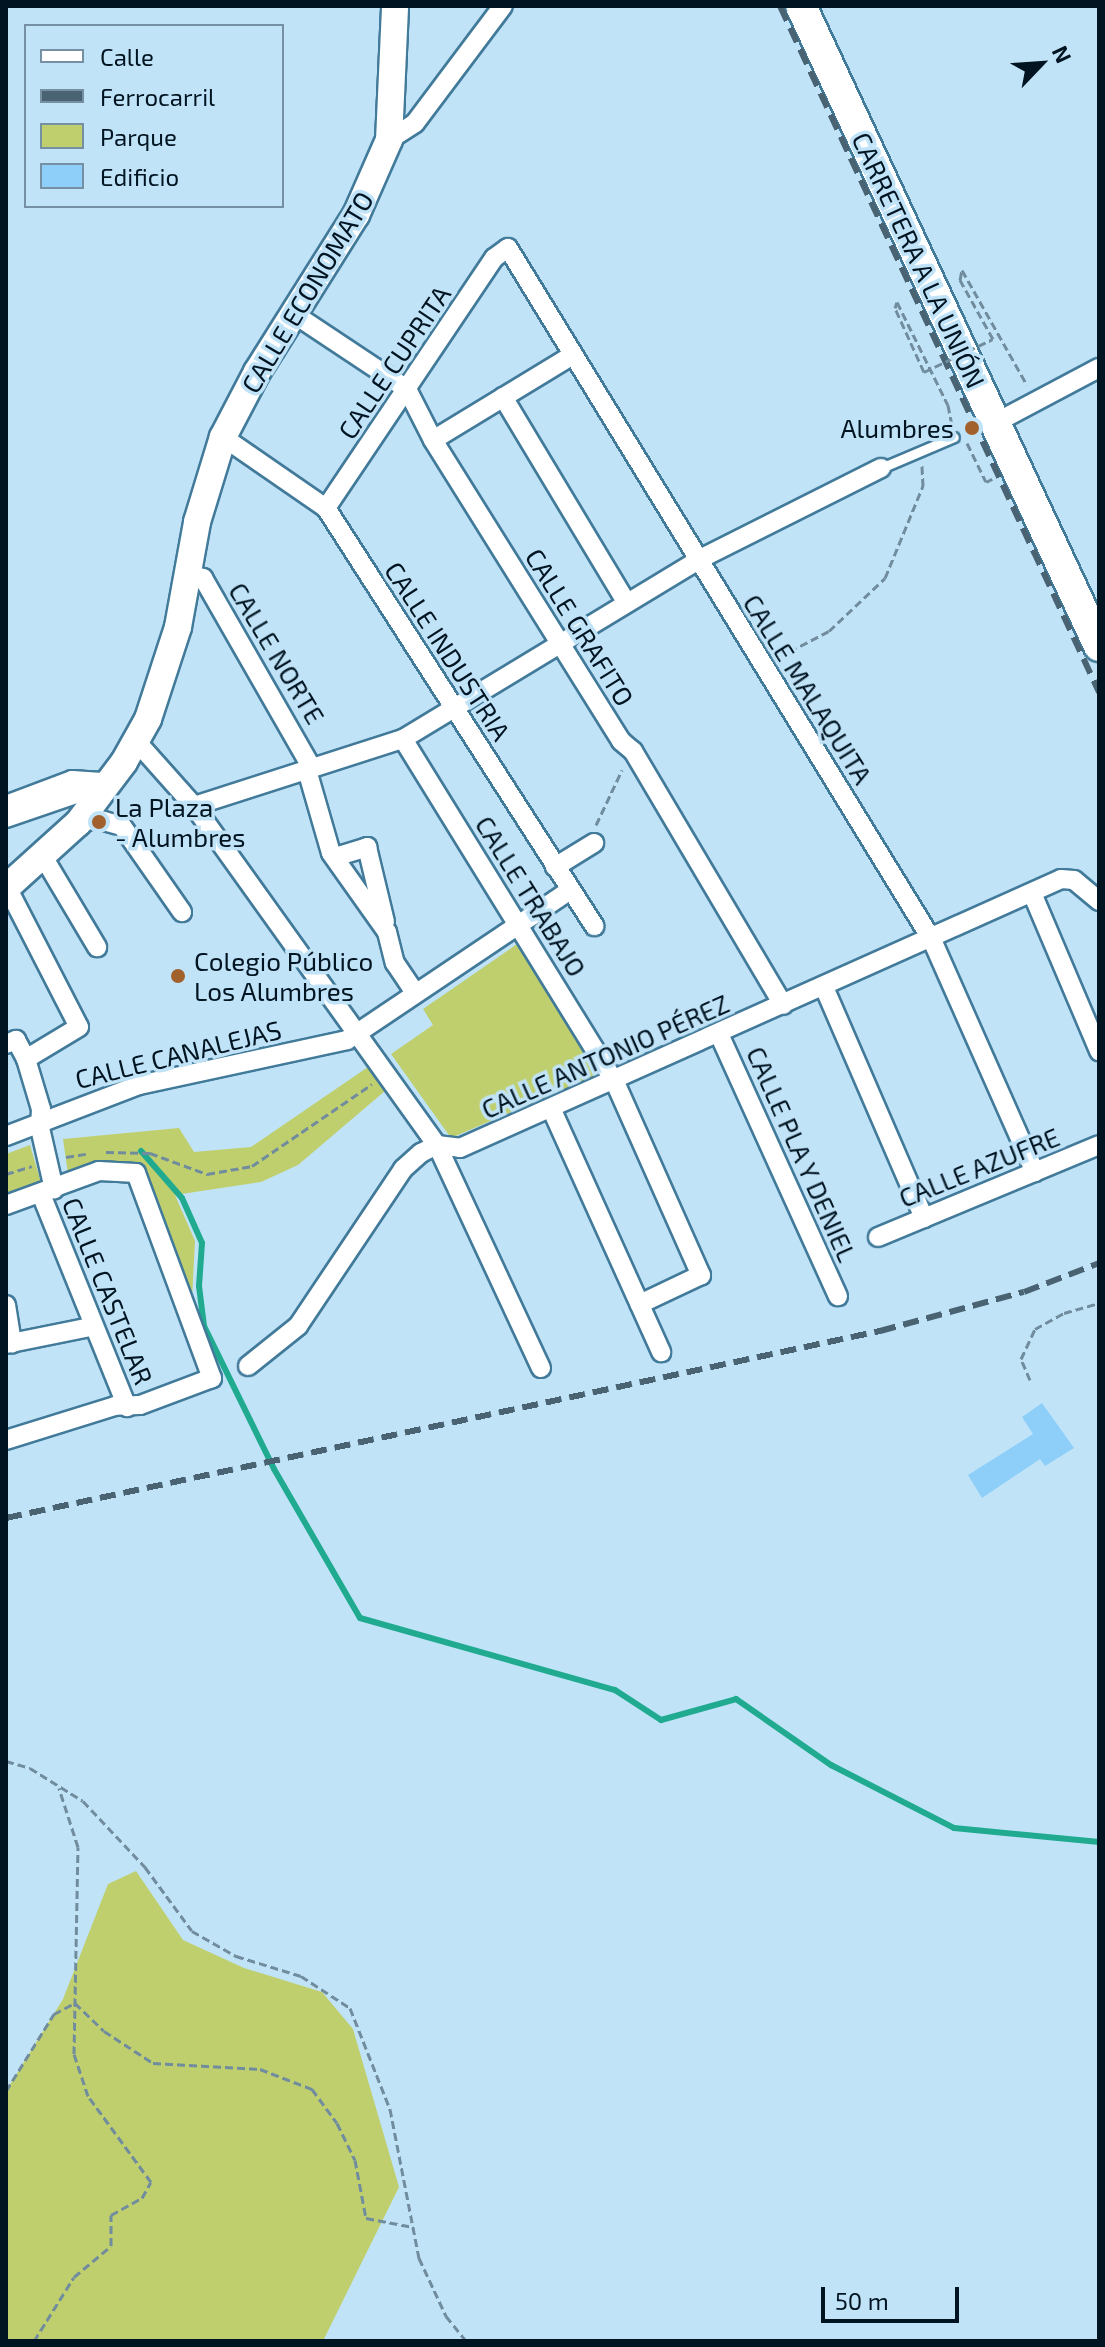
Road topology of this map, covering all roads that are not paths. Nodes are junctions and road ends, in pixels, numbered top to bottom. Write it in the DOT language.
graph roads {
  1 [pos="395,6"];
  2 [pos="503,6"];
  3 [pos="801,6"];
  4 [pos="389,140"];
  5 [pos="508,248"];
  6 [pos="294,314"];
  7 [pos="573,355"];
  8 [pos="1099,368"];
  9 [pos="407,389"];
  10 [pos="503,397"];
  11 [pos="995,423"];
  12 [pos="223,437"];
  13 [pos="954,437"];
  14 [pos="433,440"];
  15 [pos="881,468"];
  16 [pos="326,508"];
  17 [pos="698,560"];
  18 [pos="188,574"];
  19 [pos="626,602"];
  20 [pos="558,642"];
  21 [pos="1099,646"];
  22 [pos="452,708"];
  23 [pos="403,739"];
  24 [pos="137,742"];
  25 [pos="310,769"];
  26 [pos="108,783"];
  27 [pos="6,784"];
  28 [pos="194,806"];
  29 [pos="8,808"];
  30 [pos="78,823"];
  31 [pos="594,836"];
  32 [pos="335,857"];
  33 [pos="44,858"];
  34 [pos="555,867"];
  35 [pos="6,888"];
  36 [pos="570,890"];
  37 [pos="1032,893"];
  38 [pos="1099,901"];
  39 [pos="182,912"];
  40 [pos="519,923"];
  41 [pos="594,926"];
  42 [pos="387,932"];
  43 [pos="932,940"];
  44 [pos="97,947"];
  45 [pos="824,987"];
  46 [pos="415,993"];
  47 [pos="783,1005"];
  48 [pos="719,1034"];
  49 [pos="357,1035"];
  50 [pos="6,1044"];
  51 [pos="1099,1051"];
  52 [pos="26,1059"];
  53 [pos="614,1080"];
  54 [pos="551,1108"];
  55 [pos="41,1119"];
  56 [pos="6,1136"];
  57 [pos="437,1145"];
  58 [pos="1099,1145"];
  59 [pos="1035,1172"];
  60 [pos="48,1192"];
  61 [pos="6,1205"];
  62 [pos="924,1218"];
  63 [pos="878,1237"];
  64 [pos="838,1296"];
  65 [pos="640,1304"];
  66 [pos="6,1305"];
  67 [pos="90,1327"];
  68 [pos="9,1344"];
  69 [pos="661,1352"];
  70 [pos="248,1366"];
  71 [pos="541,1368"];
  72 [pos="127,1407"];
  73 [pos="6,1440"];
  1 -- 4 [label="street, CALLE ECONOMATO"];
  2 -- 4 [label="street"];
  3 -- 11 [label="main road, CARRETERA A LA UNIÓN"];
  4 -- 6 [label="street, CALLE ECONOMATO"];
  5 -- 7 [label="street, CALLE MALAQUITA"];
  5 -- 9 [label="street, CALLE CUPRITA"];
  6 -- 9 [label="street, CALLE GRAFITO"];
  6 -- 12 [label="street, CALLE ECONOMATO"];
  7 -- 10 [label="street"];
  7 -- 17 [label="street, CALLE MALAQUITA"];
  8 -- 11 [label="street"];
  9 -- 14 [label="street, CALLE GRAFITO"];
  9 -- 16 [label="street, CALLE CUPRITA"];
  10 -- 14 [label="street"];
  10 -- 19 [label="street"];
  11 -- 21 [label="main road, CARRETERA A LA UNIÓN"];
  12 -- 16 [label="street, CALLE INDUSTRIA"];
  12 -- 18 [label="street, CALLE ECONOMATO"];
  13 -- 15 [label="lane"];
  14 -- 20 [label="street, CALLE GRAFITO"];
  15 -- 17 [label="street"];
  16 -- 22 [label="street, CALLE INDUSTRIA"];
  17 -- 19 [label="street"];
  17 -- 43 [label="street, CALLE MALAQUITA"];
  18 -- 24 [label="street, CALLE ECONOMATO"];
  18 -- 25 [label="street, CALLE NORTE"];
  19 -- 20 [label="street"];
  20 -- 22 [label="street"];
  20 -- 47 [label="street, CALLE GRAFITO"];
  22 -- 23 [label="street"];
  22 -- 34 [label="street, CALLE INDUSTRIA"];
  23 -- 25 [label="street"];
  23 -- 40 [label="street, CALLE TRABAJO"];
  24 -- 26 [label="street, CALLE ECONOMATO"];
  24 -- 28 [label="street"];
  25 -- 28 [label="street"];
  25 -- 32 [label="street, CALLE NORTE"];
  26 -- 29 [label="street"];
  26 -- 30 [label="street, CALLE ECONOMATO"];
  27 -- 29 [label="street"];
  28 -- 49 [label="street"];
  30 -- 33 [label="street, CALLE ECONOMATO"];
  30 -- 39 [label="street"];
  31 -- 34 [label="street"];
  32 -- 42 [label="street, CALLE NORTE"];
  32 -- 42 [label="street"];
  33 -- 35 [label="street, CALLE ECONOMATO"];
  33 -- 44 [label="street"];
  34 -- 36 [label="street, CALLE INDUSTRIA"];
  35 -- 52 [label="street"];
  36 -- 40 [label="street, CALLE CANALEJAS"];
  36 -- 41 [label="street, CALLE INDUSTRIA"];
  37 -- 38 [label="street, CALLE ANTONIO PÉREZ"];
  37 -- 43 [label="street, CALLE ANTONIO PÉREZ"];
  37 -- 51 [label="street"];
  40 -- 46 [label="street, CALLE CANALEJAS"];
  40 -- 53 [label="street, CALLE TRABAJO"];
  42 -- 46 [label="street"];
  43 -- 45 [label="street, CALLE ANTONIO PÉREZ"];
  43 -- 59 [label="street, CALLE MALAQUITA"];
  45 -- 47 [label="street, CALLE ANTONIO PÉREZ"];
  45 -- 62 [label="street"];
  46 -- 49 [label="street, CALLE CANALEJAS"];
  47 -- 48 [label="street, CALLE ANTONIO PÉREZ"];
  48 -- 53 [label="street, CALLE ANTONIO PÉREZ"];
  48 -- 64 [label="street, CALLE PLA Y DENIEL"];
  49 -- 55 [label="street, CALLE CANALEJAS"];
  49 -- 57 [label="street"];
  50 -- 52 [label="street"];
  52 -- 55 [label="street, CALLE CASTELAR"];
  53 -- 54 [label="street, CALLE ANTONIO PÉREZ"];
  53 -- 65 [label="street, CALLE TRABAJO"];
  54 -- 57 [label="street, CALLE ANTONIO PÉREZ"];
  54 -- 65 [label="street"];
  55 -- 56 [label="street, CALLE CANALEJAS"];
  55 -- 60 [label="street, CALLE CASTELAR"];
  57 -- 70 [label="street, CALLE ANTONIO PÉREZ"];
  57 -- 71 [label="street"];
  58 -- 59 [label="street, CALLE AZUFRE"];
  59 -- 62 [label="street, CALLE AZUFRE"];
  60 -- 61 [label="street"];
  60 -- 67 [label="street, CALLE CASTELAR"];
  60 -- 72 [label="street"];
  62 -- 63 [label="street, CALLE AZUFRE"];
  65 -- 69 [label="street"];
  66 -- 68 [label="street"];
  67 -- 68 [label="street"];
  67 -- 72 [label="street, CALLE CASTELAR"];
  72 -- 73 [label="street"];
}
